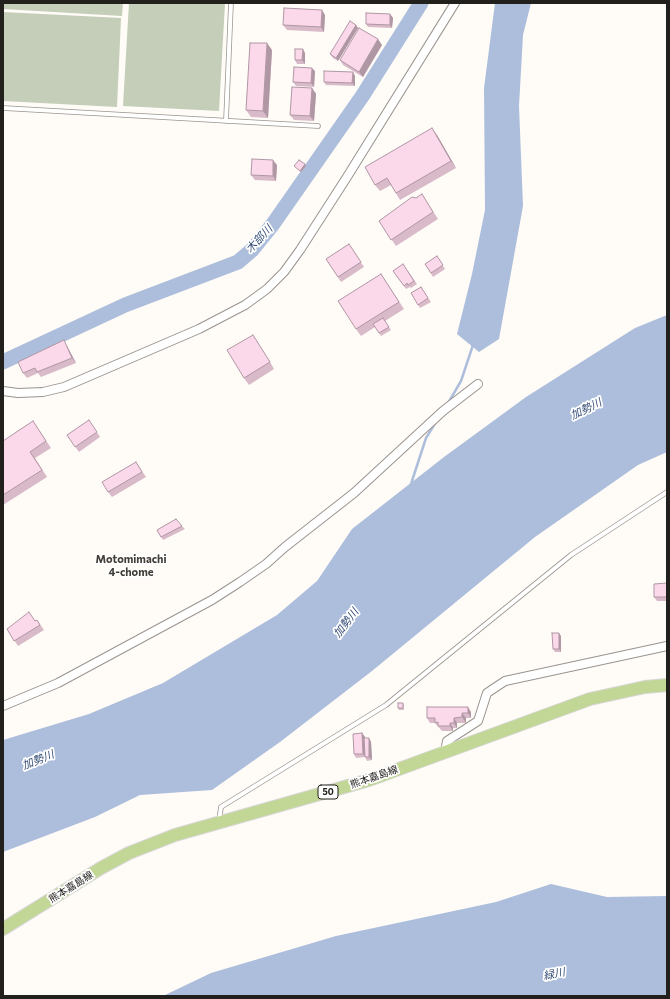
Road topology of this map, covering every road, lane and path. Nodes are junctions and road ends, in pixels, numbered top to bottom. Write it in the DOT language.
graph roads {
  1 [pos="231,3"];
  2 [pos="455,3"];
  3 [pos="3,108"];
  4 [pos="226,121"];
  5 [pos="318,126"];
  6 [pos="478,384"];
  7 [pos="3,391"];
  8 [pos="667,492"];
  9 [pos="667,646"];
  10 [pos="667,685"];
  11 [pos="3,706"];
  12 [pos="445,752"];
  13 [pos="219,821"];
  14 [pos="3,929"];
  1 -- 4 [label="lane"];
  2 -- 7 [label="street"];
  3 -- 4 [label="lane"];
  4 -- 5 [label="lane"];
  6 -- 11 [label="street"];
  8 -- 13 [label="lane"];
  9 -- 12 [label="street"];
  10 -- 12 [label="main road, 熊本嘉島線 / 50"];
  12 -- 13 [label="main road, 熊本嘉島線 / 50"];
  13 -- 14 [label="main road, 熊本嘉島線 / 50"];
}
